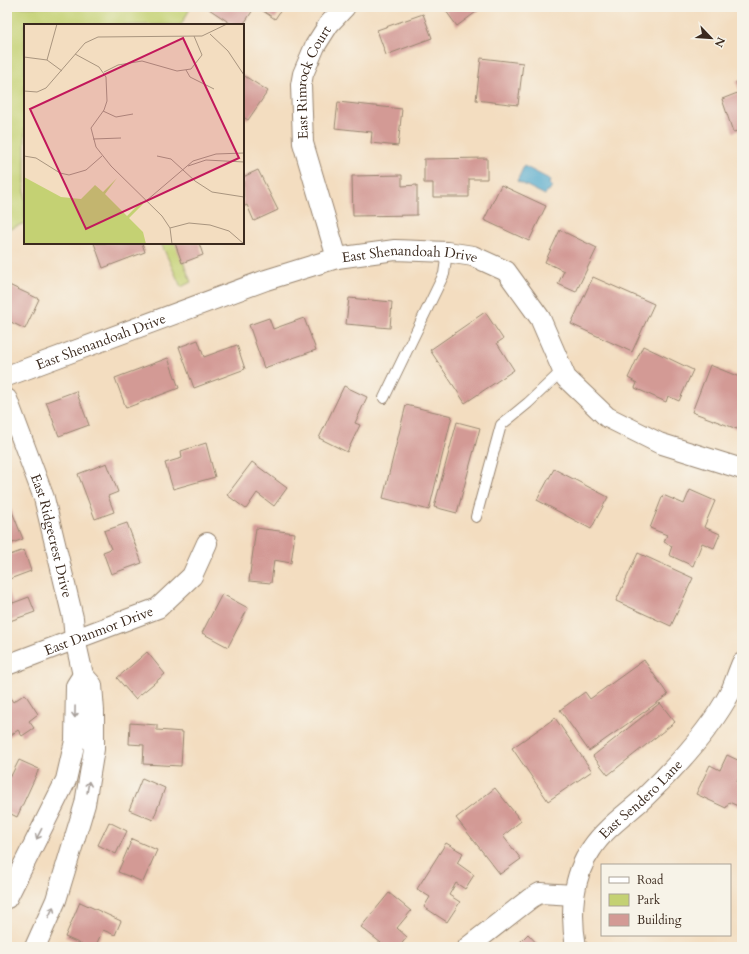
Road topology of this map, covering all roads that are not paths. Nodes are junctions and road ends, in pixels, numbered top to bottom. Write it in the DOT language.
graph roads {
  1 [pos="345,7"];
  2 [pos="447,252"];
  3 [pos="337,258"];
  4 [pos="563,370"];
  5 [pos="7,376"];
  6 [pos="384,398"];
  7 [pos="7,399"];
  8 [pos="742,469"];
  9 [pos="476,517"];
  10 [pos="207,544"];
  11 [pos="75,639"];
  12 [pos="742,663"];
  13 [pos="7,664"];
  14 [pos="83,675"];
  15 [pos="574,894"];
  16 [pos="7,898"];
  17 [pos="34,947"];
  18 [pos="468,947"];
  19 [pos="576,947"];
  1 -- 3 [label="street, East Rimrock Court"];
  2 -- 3 [label="street, East Shenandoah Drive"];
  2 -- 4 [label="street, East Shenandoah Drive"];
  2 -- 6 [label="lane"];
  3 -- 5 [label="street, East Shenandoah Drive"];
  4 -- 8 [label="street, East Shenandoah Drive"];
  4 -- 9 [label="lane"];
  7 -- 11 [label="street, East Ridgecrest Drive"];
  10 -- 11 [label="street, East Danmor Drive"];
  11 -- 13 [label="street, East Danmor Drive"];
  11 -- 14 [label="street, East Ridgecrest Drive"];
  12 -- 15 [label="street, East Sendero Lane"];
  14 -- 16 [label="street, one-way"];
  17 -- 14 [label="street, East Ridgecrest Drive, one-way"];
  15 -- 18 [label="street"];
  15 -- 19 [label="street, East Sendero Lane"];
}
